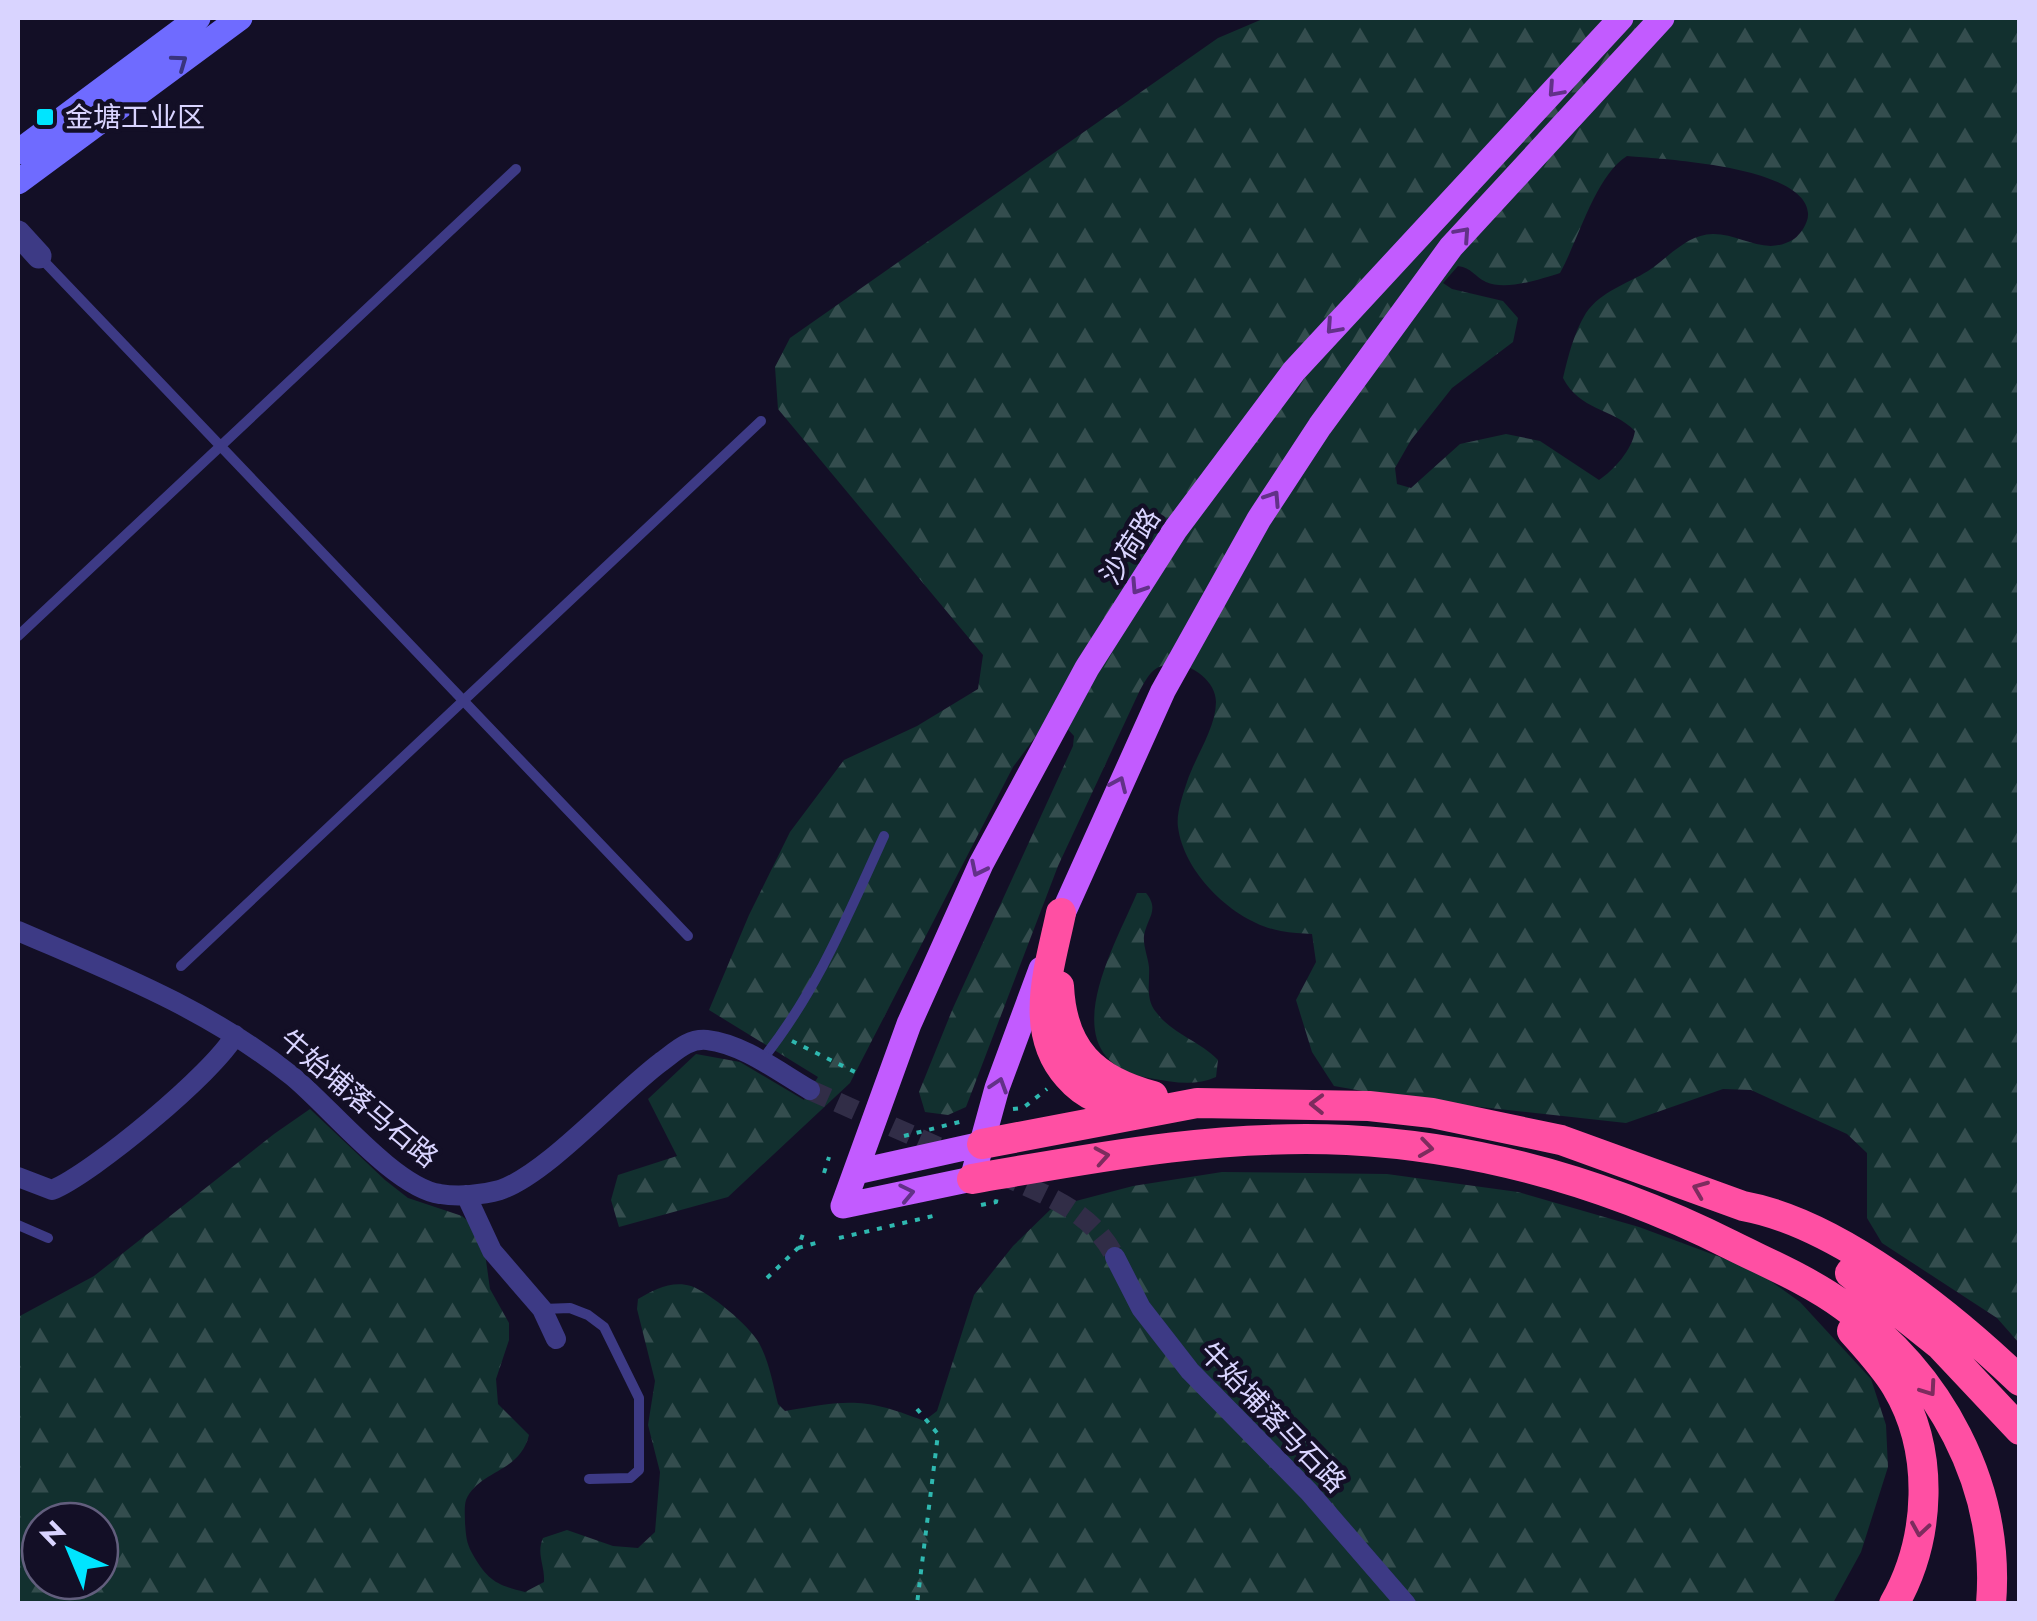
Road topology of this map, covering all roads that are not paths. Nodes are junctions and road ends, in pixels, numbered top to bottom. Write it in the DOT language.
graph roads {
  1 [pos="198,18"];
  2 [pos="240,18"];
  3 [pos="1621,18"];
  4 [pos="1662,18"];
  5 [pos="18,152"];
  6 [pos="516,169"];
  7 [pos="18,182"];
  8 [pos="18,233"];
  9 [pos="39,256"];
  10 [pos="760,421"];
  11 [pos="219,445"];
  12 [pos="18,636"];
  13 [pos="463,700"];
  14 [pos="884,836"];
  15 [pos="1062,913"];
  16 [pos="18,931"];
  17 [pos="688,936"];
  18 [pos="181,966"];
  19 [pos="235,1035"];
  20 [pos="760,1062"];
  21 [pos="810,1090"];
  22 [pos="1186,1104"];
  23 [pos="976,1132"];
  24 [pos="856,1172"];
  25 [pos="18,1176"];
  26 [pos="976,1192"];
  27 [pos="466,1195"];
  28 [pos="1743,1206"];
  29 [pos="18,1226"];
  30 [pos="48,1238"];
  31 [pos="1754,1257"];
  32 [pos="1115,1258"];
  33 [pos="542,1309"];
  34 [pos="556,1340"];
  35 [pos="2020,1381"];
  36 [pos="2020,1430"];
  37 [pos="589,1479"];
  38 [pos="1406,1604"];
  39 [pos="1894,1604"];
  40 [pos="1991,1604"];
  1 -- 5 [label="main road"];
  7 -- 2 [label="main road, one-way"];
  3 -- 24 [label="main road, 沙荷路, one-way"];
  15 -- 4 [label="main road, one-way"];
  6 -- 11 [label="lane"];
  8 -- 9 [label="street"];
  9 -- 11 [label="lane"];
  10 -- 13 [label="lane"];
  11 -- 12 [label="lane"];
  11 -- 13 [label="lane"];
  13 -- 17 [label="lane"];
  13 -- 18 [label="lane"];
  14 -- 20 [label="lane"];
  15 -- 22 [label="highway"];
  23 -- 15 [label="main road, one-way"];
  16 -- 19 [label="street, 牛始埔落马石路"];
  19 -- 25 [label="street"];
  19 -- 27 [label="street, 牛始埔落马石路"];
  20 -- 21 [label="street, 牛始埔落马石路"];
  20 -- 27 [label="street, 牛始埔落马石路"];
  22 -- 23 [label="highway"];
  28 -- 22 [label="highway, one-way"];
  23 -- 24 [label="main road"];
  23 -- 26 [label="main road"];
  24 -- 26 [label="main road, 沙荷路, one-way"];
  26 -- 31 [label="highway, one-way"];
  27 -- 33 [label="street"];
  28 -- 35 [label="highway"];
  28 -- 36 [label="highway"];
  29 -- 30 [label="lane"];
  31 -- 39 [label="highway, one-way"];
  31 -- 40 [label="highway, one-way"];
  32 -- 38 [label="street, 牛始埔落马石路"];
  33 -- 34 [label="street"];
  33 -- 37 [label="lane"];
}
